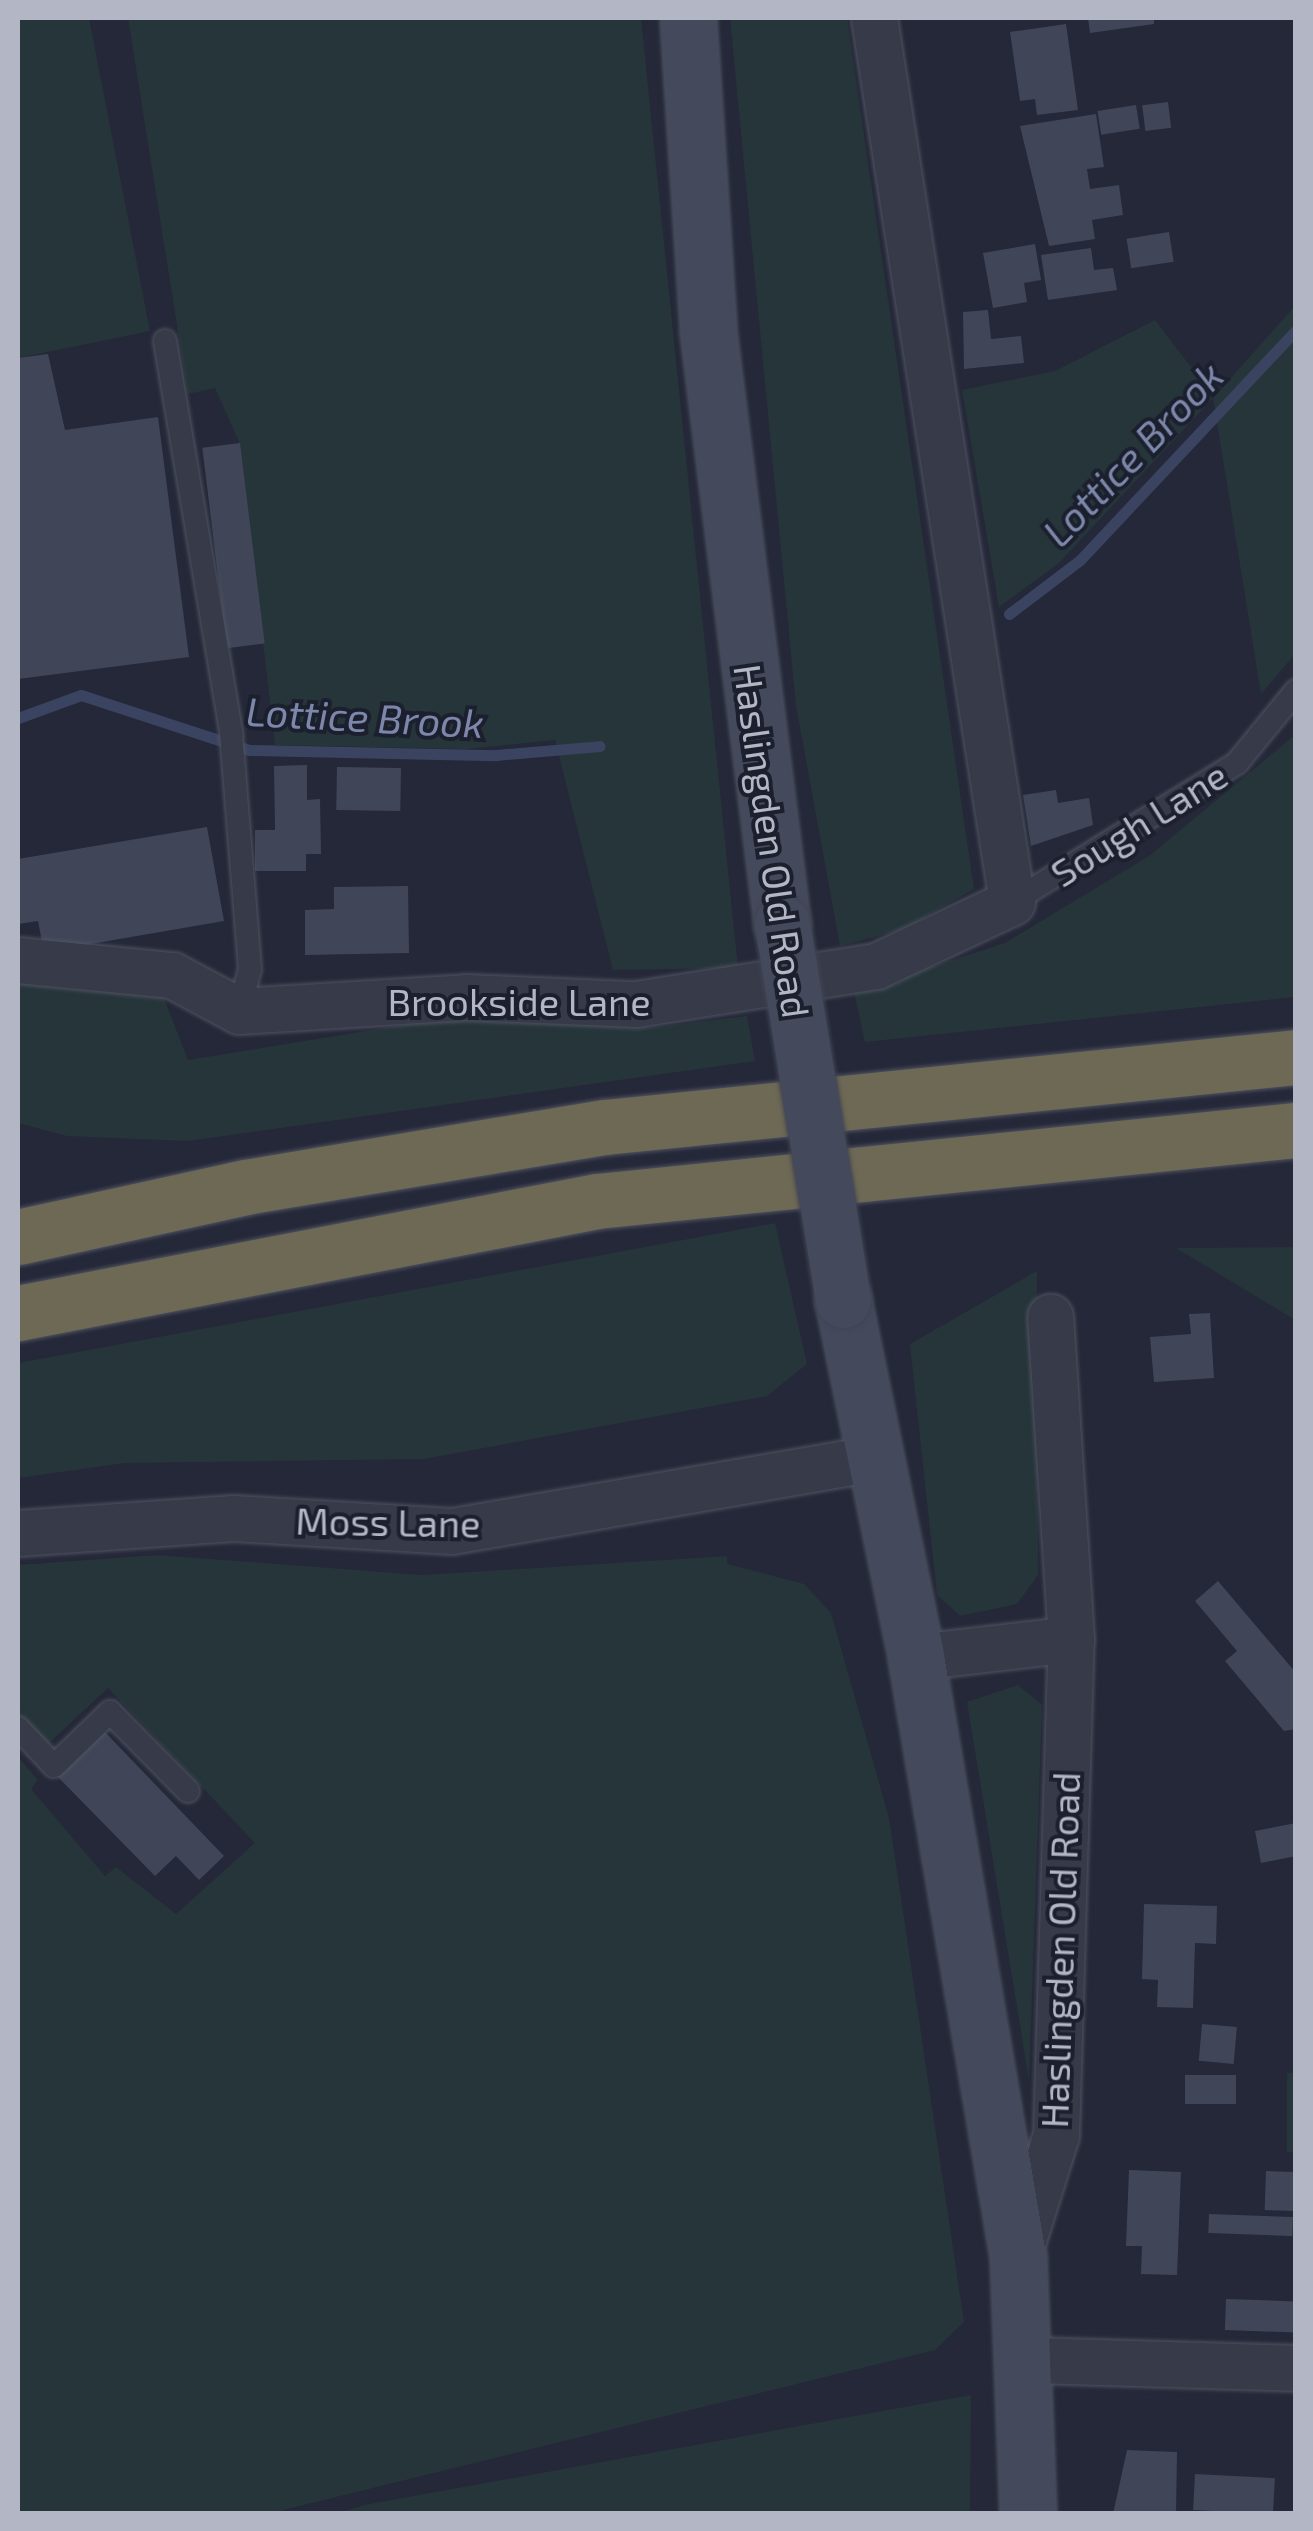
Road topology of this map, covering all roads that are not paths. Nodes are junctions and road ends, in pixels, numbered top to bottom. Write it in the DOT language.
graph roads {
  1 [pos="688,18"];
  2 [pos="874,18"];
  3 [pos="166,340"];
  4 [pos="1296,691"];
  5 [pos="1012,902"];
  6 [pos="18,960"];
  7 [pos="239,1012"];
  8 [pos="1296,1057"];
  9 [pos="1296,1130"];
  10 [pos="18,1237"];
  11 [pos="18,1313"];
  12 [pos="1050,1317"];
  13 [pos="874,1458"];
  14 [pos="18,1532"];
  15 [pos="1070,1639"];
  16 [pos="916,1657"];
  17 [pos="18,1728"];
  18 [pos="188,1791"];
  19 [pos="1018,2256"];
  20 [pos="1028,2360"];
  21 [pos="1296,2368"];
  22 [pos="1028,2514"];
  1 -- 13 [label="main road, Haslingden Old Road, bridge"];
  2 -- 5 [label="street"];
  3 -- 7 [label="lane"];
  4 -- 5 [label="lane, Sough Lane"];
  5 -- 7 [label="street, Brookside Lane"];
  6 -- 7 [label="street"];
  8 -- 10 [label="highway"];
  9 -- 11 [label="highway"];
  12 -- 15 [label="street, Haslingden Old Road"];
  13 -- 14 [label="street, Moss Lane"];
  13 -- 16 [label="main road, Haslingden Old Road"];
  15 -- 16 [label="street"];
  15 -- 19 [label="street, Haslingden Old Road"];
  16 -- 19 [label="main road, Haslingden Old Road"];
  17 -- 18 [label="lane"];
  19 -- 20 [label="main road, Haslingden Old Road"];
  20 -- 21 [label="street"];
  20 -- 22 [label="main road, Haslingden Old Road"];
}
